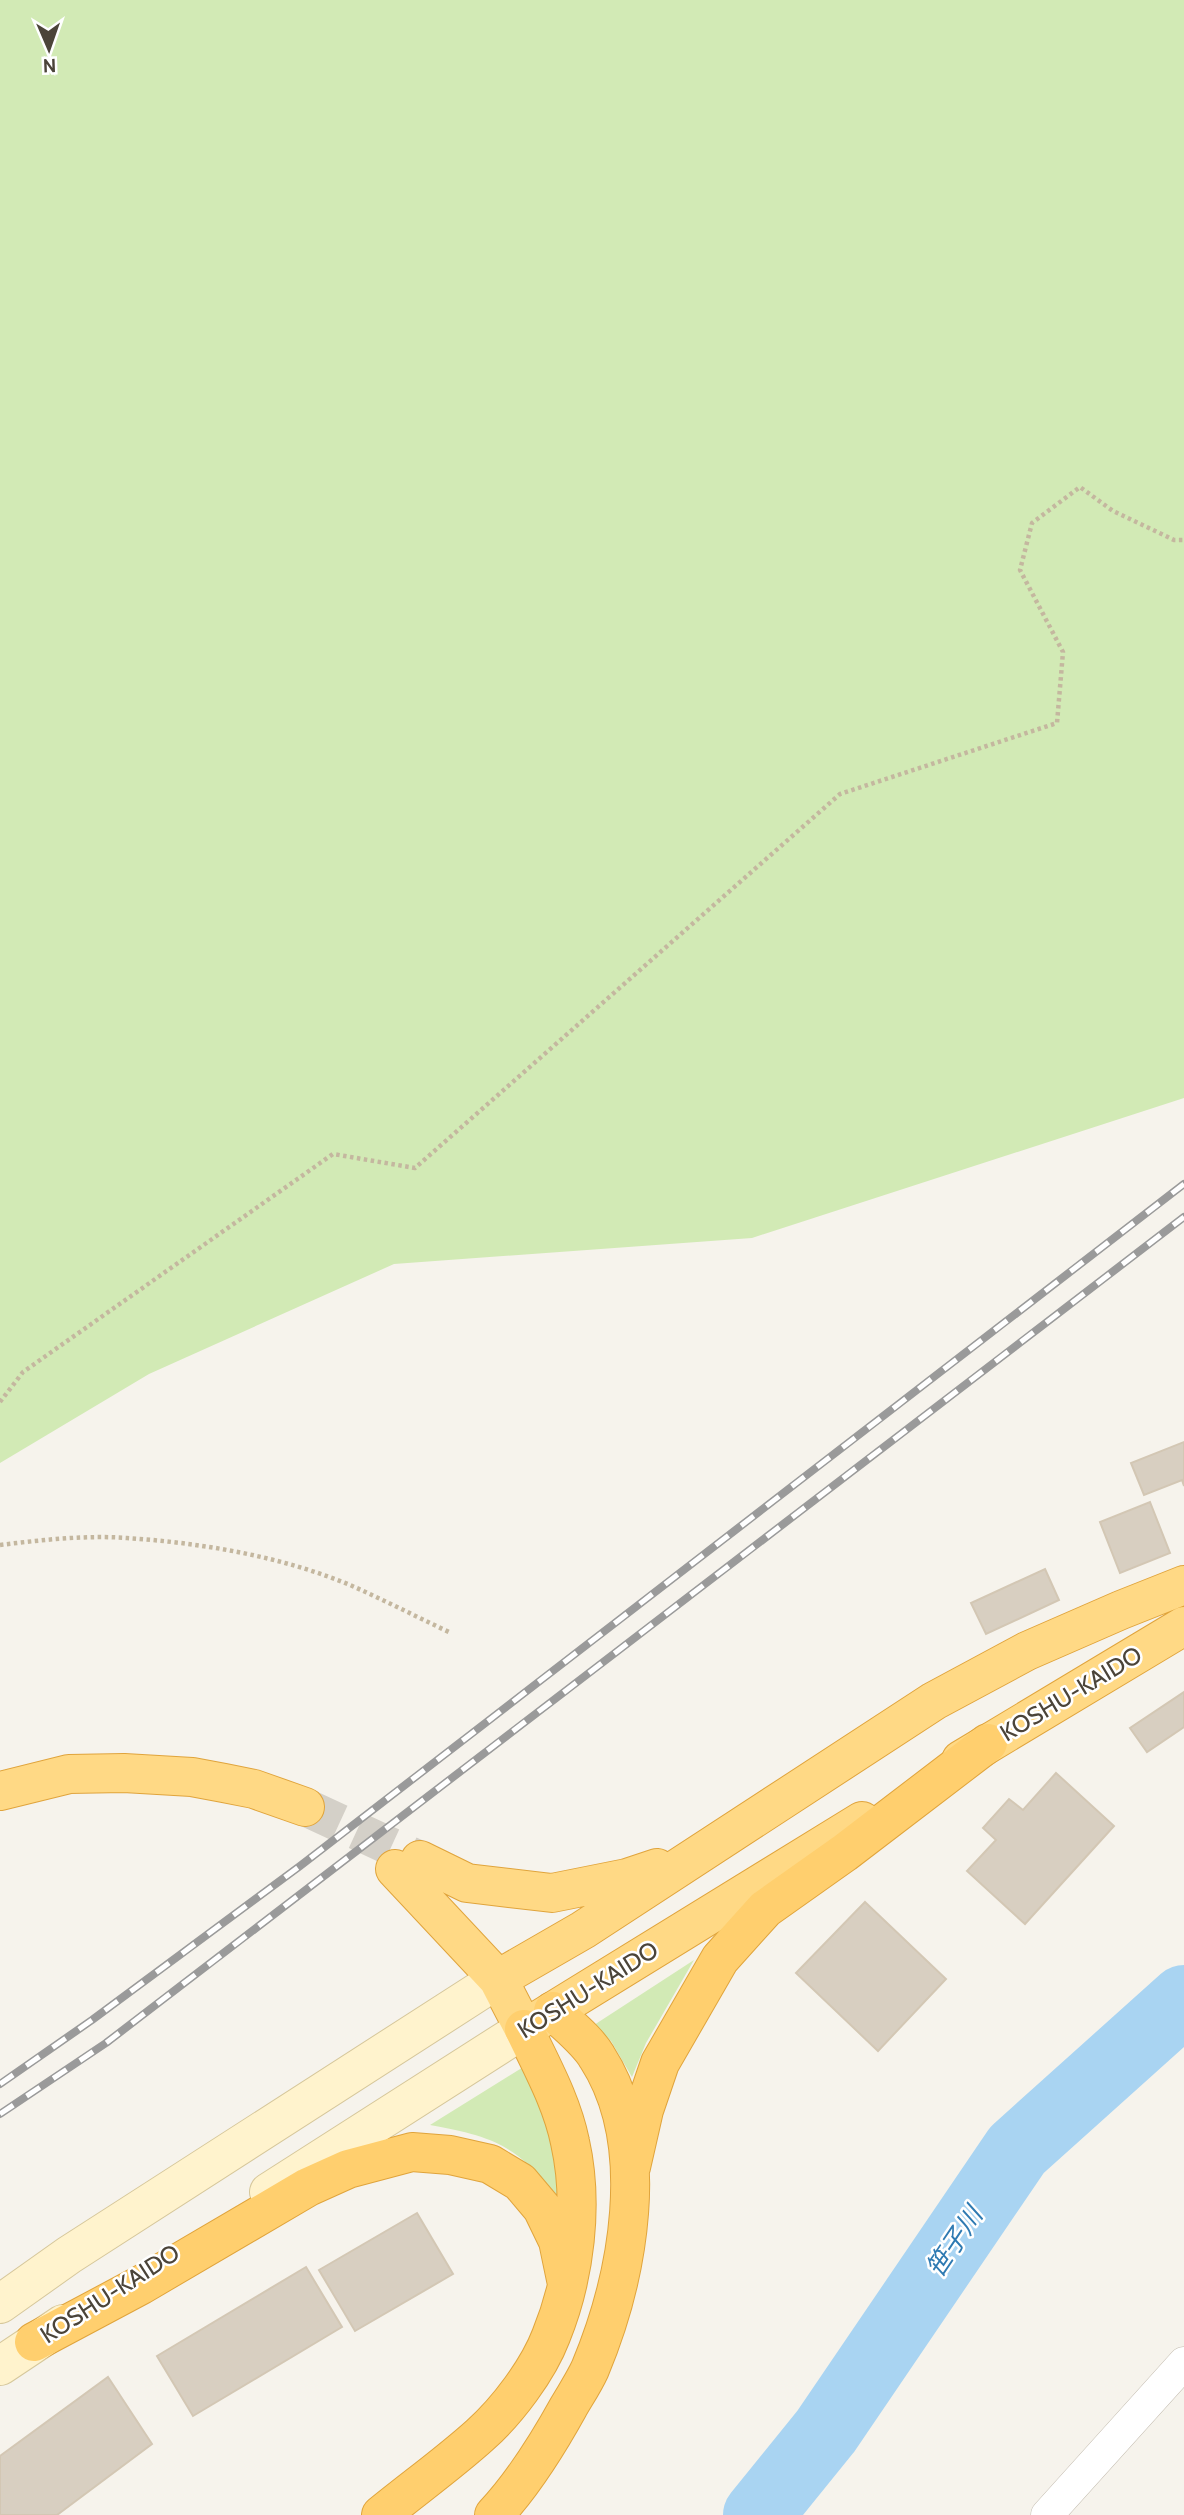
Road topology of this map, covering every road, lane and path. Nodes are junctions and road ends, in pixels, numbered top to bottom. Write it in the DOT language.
graph roads {
  1 [pos="1184,540"];
  2 [pos="0,1402"];
  3 [pos="0,1545"];
  4 [pos="1184,1585"];
  5 [pos="1184,1626"];
  6 [pos="451,1633"];
  7 [pos="988,1743"];
  8 [pos="0,1791"];
  9 [pos="305,1807"];
  10 [pos="700,1854"];
  11 [pos="498,1979"];
  12 [pos="539,2020"];
  13 [pos="631,2167"];
  14 [pos="567,2284"];
  15 [pos="0,2304"];
  16 [pos="34,2342"];
  17 [pos="1184,2363"];
  18 [pos="0,2366"];
  19 [pos="381,2515"];
  20 [pos="494,2515"];
  21 [pos="1047,2515"];
  1 -- 2 [label="path"];
  3 -- 6 [label="path"];
  4 -- 10 [label="highway, KOSHU-KAIDO"];
  5 -- 7 [label="highway, KOSHU-KAIDO"];
  7 -- 12 [label="highway, KOSHU-KAIDO"];
  7 -- 13 [label="highway"];
  8 -- 9 [label="highway"];
  10 -- 11 [label="highway, KOSHU-KAIDO"];
  10 -- 11 [label="highway"];
  11 -- 12 [label="highway"];
  11 -- 15 [label="main road, KOSHU-KAIDO"];
  12 -- 13 [label="highway"];
  12 -- 14 [label="highway"];
  12 -- 16 [label="main road, KOSHU-KAIDO"];
  13 -- 20 [label="highway"];
  14 -- 16 [label="highway"];
  14 -- 19 [label="highway"];
  16 -- 18 [label="main road, KOSHU-KAIDO"];
  17 -- 21 [label="street"];
}
